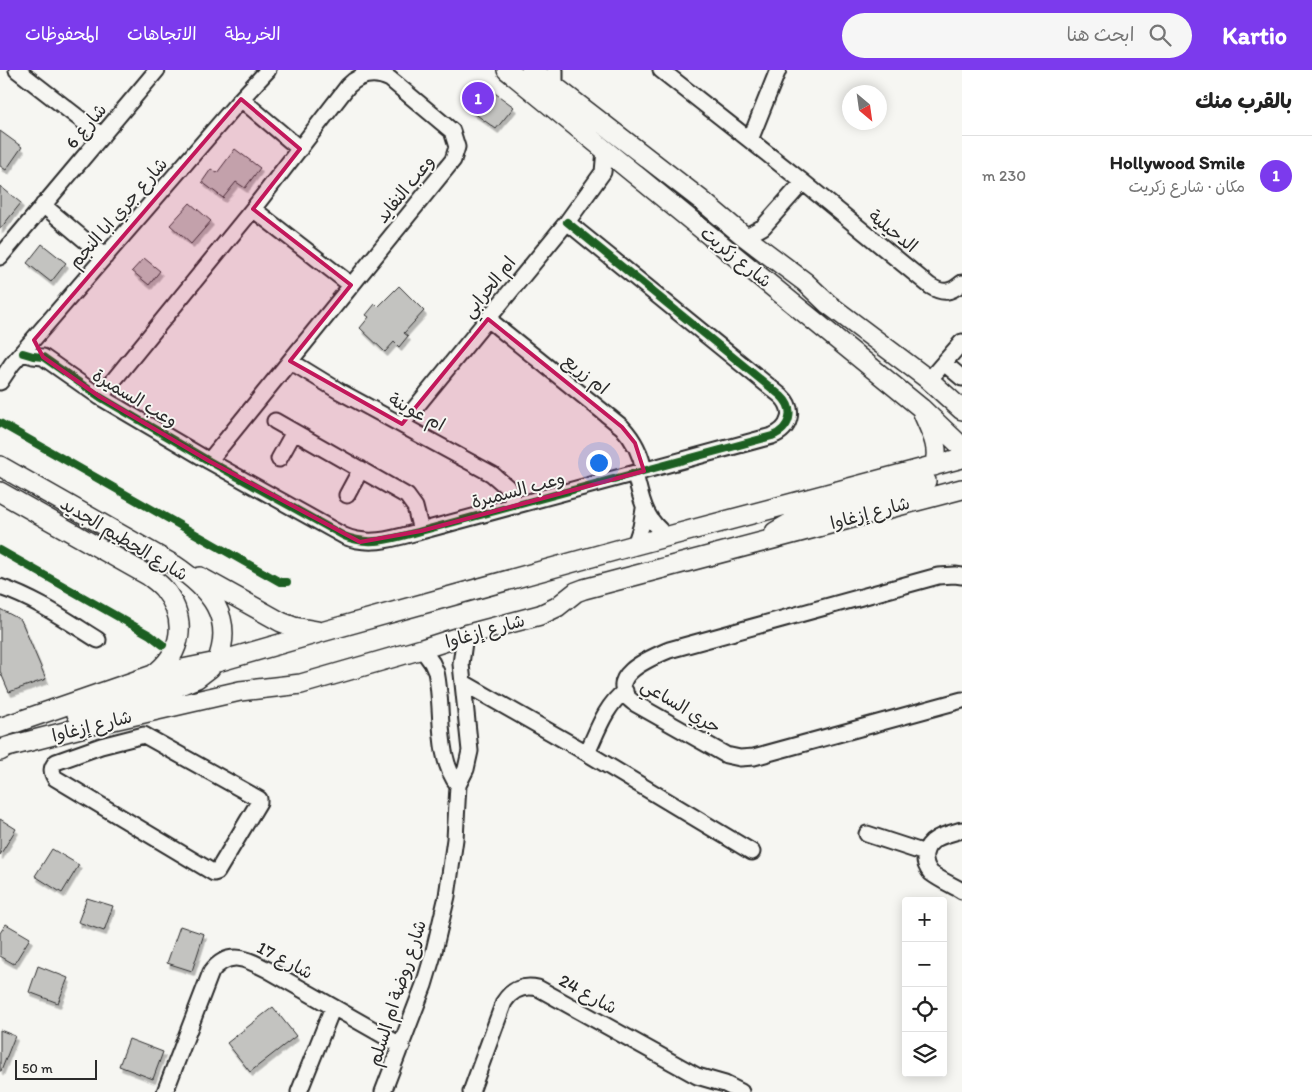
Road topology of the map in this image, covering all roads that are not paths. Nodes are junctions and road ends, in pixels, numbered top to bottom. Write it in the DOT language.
graph roads {
  1 [pos="17,70"];
  2 [pos="157,70"];
  3 [pos="268,70"];
  4 [pos="507,70"];
  5 [pos="661,70"];
  6 [pos="778,70"];
  7 [pos="542,71"];
  8 [pos="241,99"];
  9 [pos="102,136"];
  10 [pos="750,140"];
  11 [pos="300,149"];
  12 [pos="605,150"];
  13 [pos="625,166"];
  14 [pos="603,172"];
  15 [pos="803,182"];
  16 [pos="43,205"];
  17 [pos="253,209"];
  18 [pos="567,222"];
  19 [pos="751,241"];
  20 [pos="0,257"];
  21 [pos="105,257"];
  22 [pos="962,283"];
  23 [pos="351,285"];
  24 [pos="805,312"];
  25 [pos="488,319"];
  26 [pos="34,340"];
  27 [pos="962,342"];
  28 [pos="23,353"];
  29 [pos="43,357"];
  30 [pos="290,361"];
  31 [pos="944,363"];
  32 [pos="1,376"];
  33 [pos="962,378"];
  34 [pos="930,380"];
  35 [pos="100,396"];
  36 [pos="921,408"];
  37 [pos="962,410"];
  38 [pos="275,421"];
  39 [pos="402,424"];
  40 [pos="962,429"];
  41 [pos="294,432"];
  42 [pos="962,448"];
  43 [pos="962,458"];
  44 [pos="279,459"];
  45 [pos="209,461"];
  46 [pos="0,466"];
  47 [pos="934,466"];
  48 [pos="360,469"];
  49 [pos="962,471"];
  50 [pos="640,472"];
  51 [pos="962,489"];
  52 [pos="0,492"];
  53 [pos="347,495"];
  54 [pos="937,495"];
  55 [pos="962,498"];
  56 [pos="516,506"];
  57 [pos="644,509"];
  58 [pos="421,532"];
  59 [pos="668,537"];
  60 [pos="762,542"];
  61 [pos="635,545"];
  62 [pos="174,565"];
  63 [pos="962,576"];
  64 [pos="0,587"];
  65 [pos="325,631"];
  66 [pos="465,635"];
  67 [pos="98,640"];
  68 [pos="422,649"];
  69 [pos="217,662"];
  70 [pos="153,675"];
  71 [pos="464,683"];
  72 [pos="624,691"];
  73 [pos="962,700"];
  74 [pos="90,726"];
  75 [pos="4,733"];
  76 [pos="95,749"];
  77 [pos="586,753"];
  78 [pos="458,785"];
  79 [pos="962,830"];
  80 [pos="867,834"];
  81 [pos="752,852"];
  82 [pos="925,853"];
  83 [pos="962,891"];
  84 [pos="333,1007"];
  85 [pos="402,1046"];
  86 [pos="165,1092"];
  87 [pos="299,1092"];
  88 [pos="383,1092"];
  89 [pos="471,1092"];
  90 [pos="741,1092"];
  1 -- 9 [label="street"];
  2 -- 9 [label="street, شارع 6"];
  3 -- 8 [label="street, شارع جري ابا النجم"];
  4 -- 12 [label="main road, شارع زكريت"];
  5 -- 10 [label="street, الدحيلية"];
  6 -- 10 [label="street"];
  7 -- 19 [label="main road, شارع زكريت"];
  8 -- 11 [label="street"];
  8 -- 21 [label="street, شارع جري ابا النجم"];
  9 -- 16 [label="street, شارع 6"];
  10 -- 15 [label="street, الدحيلية"];
  11 -- 17 [label="street, وعب النفايد"];
  11 -- 23 [label="street, وعب النفايد"];
  12 -- 13 [label="main road, شارع زكريت"];
  12 -- 14 [label="street"];
  13 -- 14 [label="street"];
  13 -- 24 [label="main road, شارع زكريت"];
  14 -- 18 [label="street, ام الحرابي"];
  15 -- 19 [label="street"];
  15 -- 22 [label="street, الدحيلية"];
  16 -- 20 [label="street, شارع 6"];
  16 -- 21 [label="street"];
  17 -- 23 [label="street"];
  17 -- 35 [label="street, وعب النفايد"];
  18 -- 25 [label="street, ام الحرابي"];
  18 -- 50 [label="street, وعب السميرة"];
  19 -- 34 [label="main road, شارع زكريت"];
  21 -- 26 [label="street, شارع جري ابا النجم"];
  23 -- 30 [label="street, وعب النفايد"];
  24 -- 36 [label="main road, شارع زكريت"];
  24 -- 40 [label="main road"];
  25 -- 39 [label="street, ام الحرابي"];
  25 -- 50 [label="street, ام زريع"];
  26 -- 28 [label="street, شارع جري ابا النجم"];
  26 -- 29 [label="street, وعب السميرة"];
  27 -- 31 [label="street"];
  28 -- 29 [label="street, وعب السميرة"];
  28 -- 32 [label="street, شارع جري ابا النجم"];
  29 -- 35 [label="street, وعب السميرة"];
  30 -- 39 [label="street, ام عوينة"];
  30 -- 45 [label="street, وعب النفايد"];
  31 -- 33 [label="street"];
  31 -- 34 [label="street"];
  34 -- 37 [label="main road, شارع زكريت"];
  35 -- 45 [label="street, وعب السميرة"];
  36 -- 42 [label="main road, شارع زكريت"];
  36 -- 47 [label="main road"];
  38 -- 41 [label="street"];
  39 -- 56 [label="street, ام عوينة"];
  41 -- 44 [label="street"];
  41 -- 48 [label="street"];
  43 -- 47 [label="main road, شارع إزغاوا"];
  45 -- 58 [label="street, وعب السميرة"];
  46 -- 62 [label="main road, شارع الحطيم الجديد"];
  47 -- 59 [label="main road, شارع إزغاوا"];
  48 -- 53 [label="street"];
  48 -- 58 [label="street"];
  49 -- 60 [label="main road"];
  50 -- 56 [label="street, وعب السميرة"];
  50 -- 57 [label="street"];
  51 -- 54 [label="main road, شارع إزغاوا"];
  52 -- 70 [label="main road, شارع الحطيم الجديد"];
  54 -- 55 [label="main road"];
  54 -- 60 [label="main road, شارع إزغاوا"];
  56 -- 58 [label="street, وعب السميرة"];
  57 -- 59 [label="street"];
  57 -- 61 [label="street"];
  59 -- 61 [label="main road, شارع إزغاوا"];
  60 -- 66 [label="main road, شارع إزغاوا"];
  61 -- 65 [label="main road, شارع إزغاوا"];
  62 -- 65 [label="main road"];
  62 -- 69 [label="main road, شارع الحطيم الجديد"];
  63 -- 72 [label="street, جري الساعي"];
  64 -- 67 [label="street"];
  65 -- 69 [label="main road, شارع إزغاوا"];
  66 -- 68 [label="main road, شارع إزغاوا"];
  66 -- 71 [label="street, شارع روضة ام السلم"];
  68 -- 74 [label="main road, شارع إزغاوا"];
  68 -- 78 [label="street"];
  69 -- 70 [label="main road, شارع إزغاوا"];
  69 -- 75 [label="main road"];
  70 -- 75 [label="main road, شارع إزغاوا"];
  71 -- 77 [label="street"];
  71 -- 78 [label="street, شارع روضة ام السلم"];
  72 -- 73 [label="street, جري الساعي"];
  72 -- 77 [label="street"];
  74 -- 75 [label="main road, شارع إزغاوا"];
  74 -- 76 [label="street"];
  76 -- 76 [label="street"];
  77 -- 81 [label="street"];
  78 -- 85 [label="street, شارع روضة ام السلم"];
  79 -- 82 [label="street"];
  80 -- 82 [label="street"];
  82 -- 83 [label="street"];
  84 -- 85 [label="street, شارع 17"];
  84 -- 86 [label="street, شارع 17"];
  84 -- 87 [label="street"];
  85 -- 88 [label="street, شارع روضة ام السلم"];
  89 -- 90 [label="street, شارع 24"];
}
